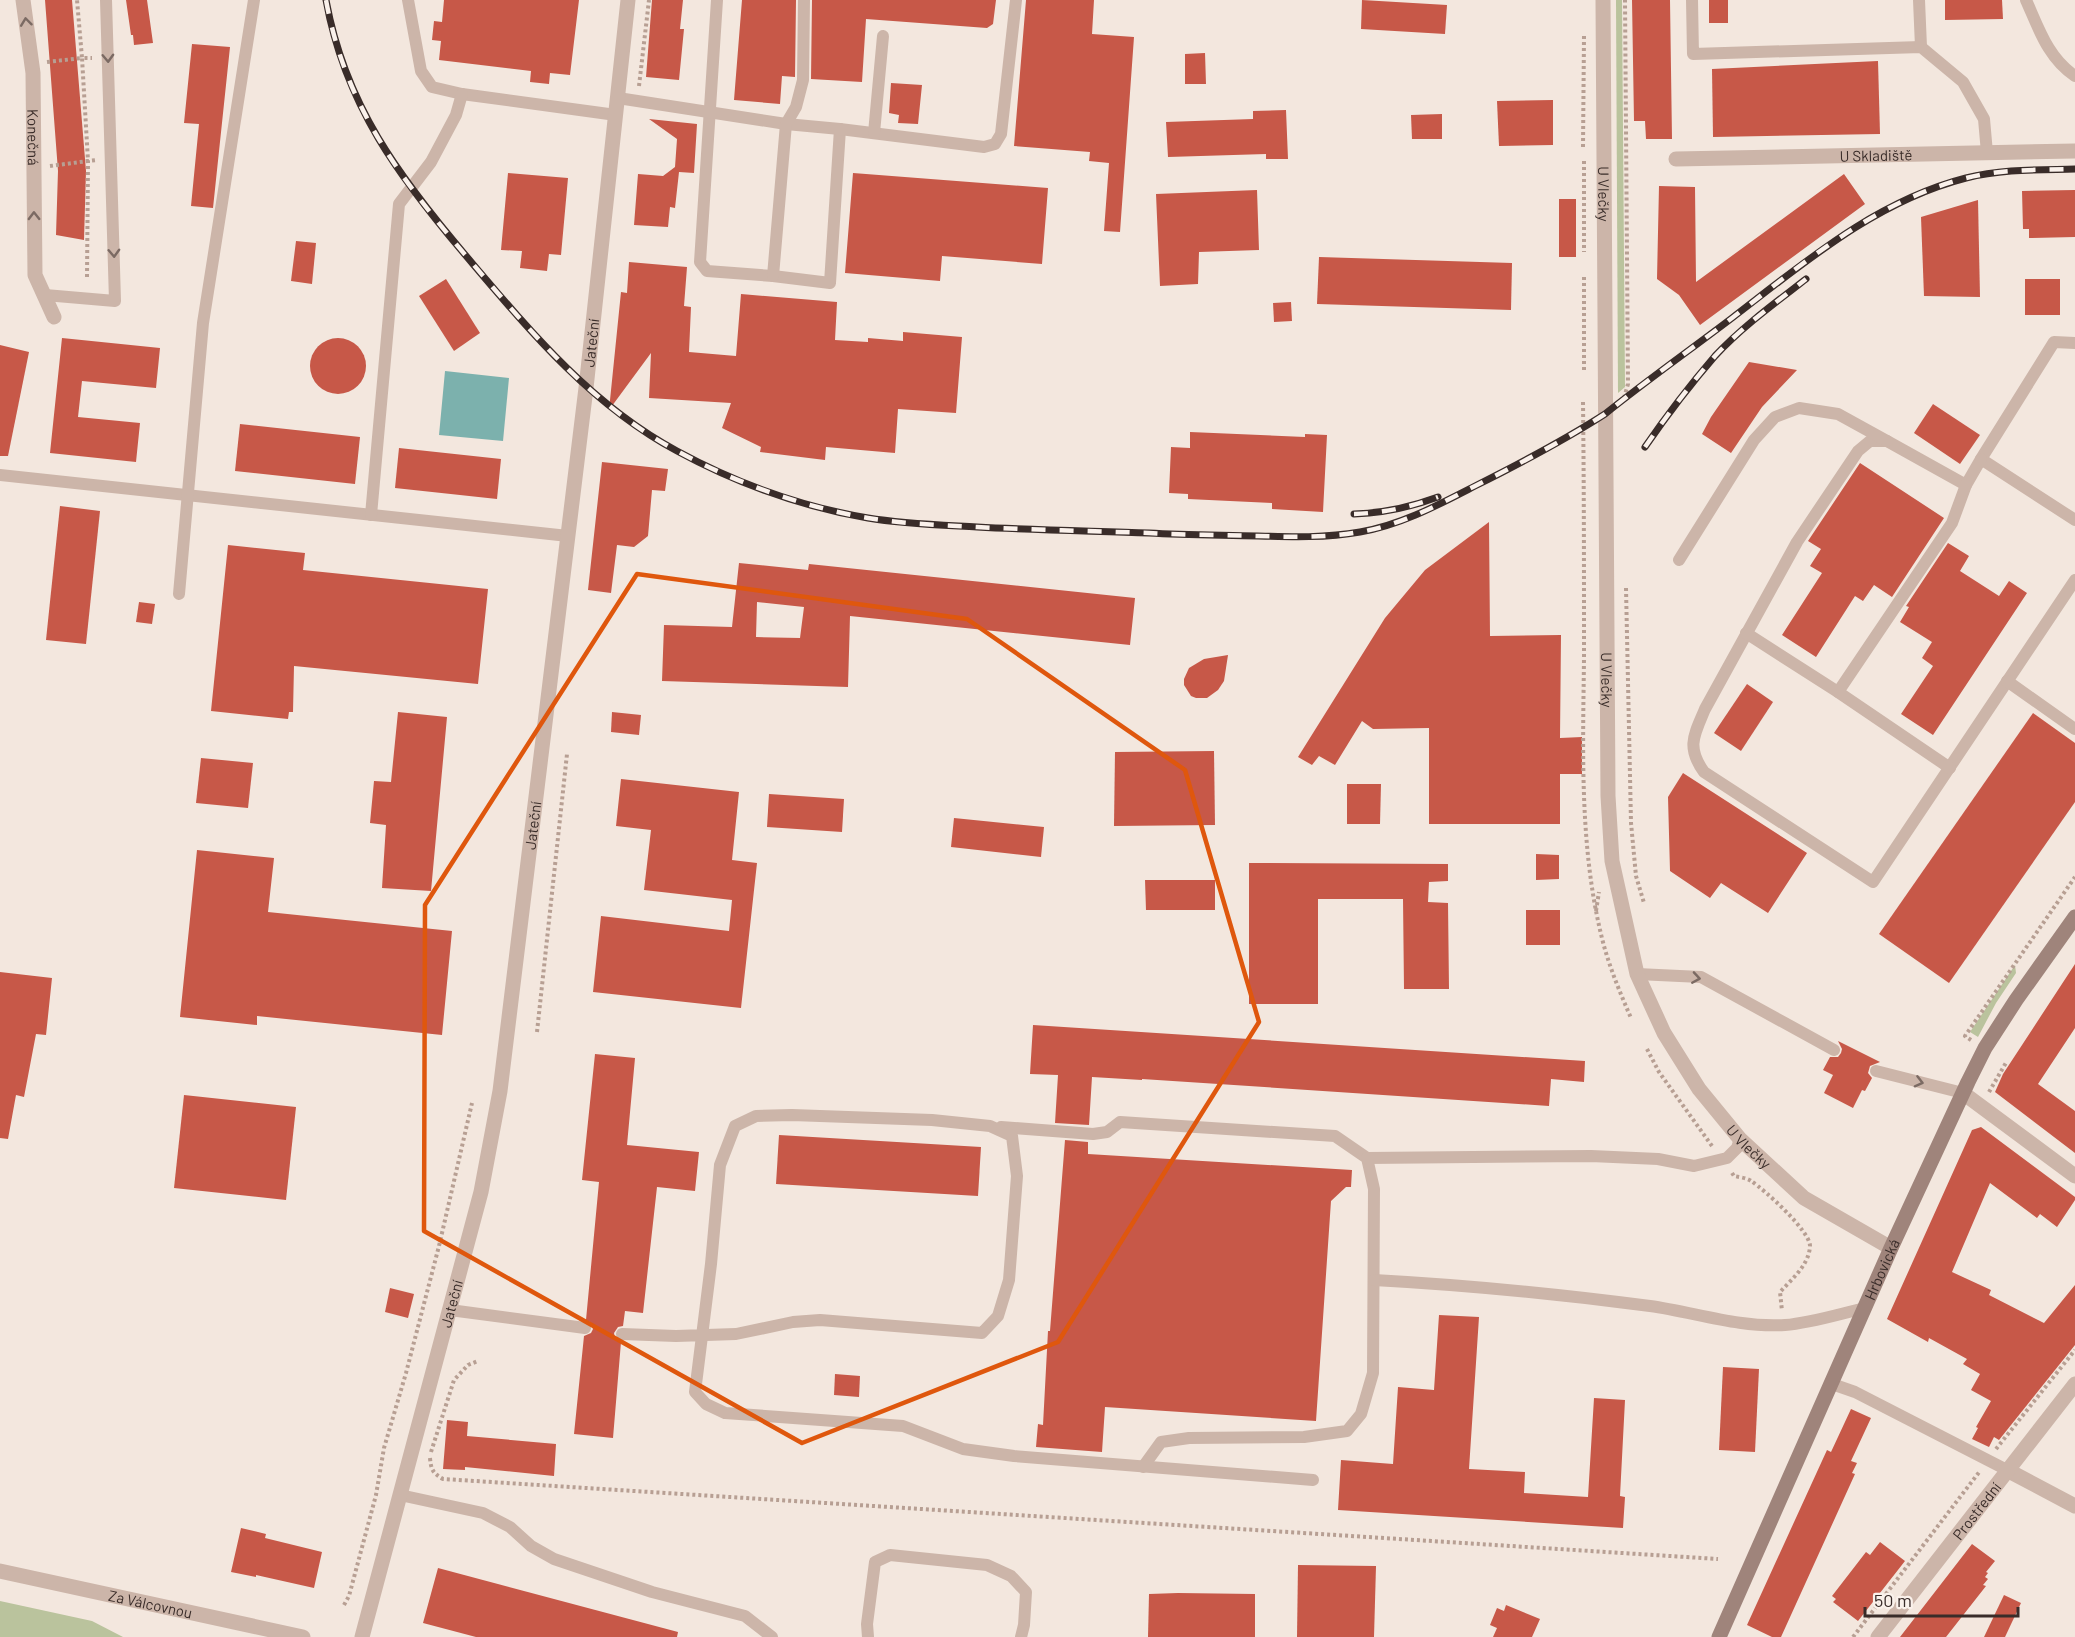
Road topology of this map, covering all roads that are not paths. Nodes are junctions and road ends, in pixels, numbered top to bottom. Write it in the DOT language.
graph roads {
  1 [pos="23,0"];
  2 [pos="106,0"];
  3 [pos="254,0"];
  4 [pos="408,0"];
  5 [pos="628,0"];
  6 [pos="717,0"];
  7 [pos="804,0"];
  8 [pos="1016,0"];
  9 [pos="1603,0"];
  10 [pos="1692,0"];
  11 [pos="1919,0"];
  12 [pos="2026,0"];
  13 [pos="884,36"];
  14 [pos="1921,47"];
  15 [pos="2075,76"];
  16 [pos="462,94"];
  17 [pos="618,98"];
  18 [pos="708,111"];
  19 [pos="616,115"];
  20 [pos="786,124"];
  21 [pos="840,129"];
  22 [pos="874,134"];
  23 [pos="2075,151"];
  24 [pos="1987,153"];
  25 [pos="1676,159"];
  26 [pos="773,276"];
  27 [pos="45,295"];
  28 [pos="54,317"];
  29 [pos="2075,343"];
  30 [pos="1888,441"];
  31 [pos="1981,459"];
  32 [pos="0,475"];
  33 [pos="1966,485"];
  34 [pos="188,495"];
  35 [pos="371,515"];
  36 [pos="2075,520"];
  37 [pos="568,536"];
  38 [pos="1679,560"];
  39 [pos="2075,580"];
  40 [pos="179,594"];
  41 [pos="1746,633"];
  42 [pos="2007,681"];
  43 [pos="1838,692"];
  44 [pos="2075,729"];
  45 [pos="1950,768"];
  46 [pos="2075,917"];
  47 [pos="1637,974"];
  48 [pos="1834,1050"];
  49 [pos="1876,1071"];
  50 [pos="1963,1093"];
  51 [pos="990,1126"];
  52 [pos="1740,1139"];
  53 [pos="1367,1158"];
  54 [pos="2075,1176"];
  55 [pos="1891,1248"];
  56 [pos="1374,1280"];
  57 [pos="1865,1308"];
  58 [pos="450,1310"];
  59 [pos="585,1328"];
  60 [pos="622,1334"];
  61 [pos="702,1335"];
  62 [pos="1832,1384"];
  63 [pos="2075,1384"];
  64 [pos="1143,1467"];
  65 [pos="2007,1470"];
  66 [pos="1313,1480"];
  67 [pos="400,1495"];
  68 [pos="2075,1506"];
  69 [pos="0,1571"];
  70 [pos="303,1637"];
  71 [pos="362,1637"];
  72 [pos="772,1637"];
  73 [pos="868,1637"];
  74 [pos="1021,1637"];
  75 [pos="1720,1637"];
  76 [pos="1878,1637"];
  27 -- 1 [label="street, Konečná, one-way"];
  2 -- 27 [label="lane, one-way"];
  3 -- 34 [label="lane"];
  4 -- 16 [label="lane"];
  5 -- 17 [label="street, Jateční"];
  6 -- 18 [label="lane"];
  7 -- 20 [label="lane"];
  8 -- 22 [label="lane"];
  9 -- 47 [label="street, U Vlečky"];
  10 -- 14 [label="lane"];
  11 -- 14 [label="lane"];
  12 -- 15 [label="lane"];
  13 -- 22 [label="lane"];
  14 -- 24 [label="lane"];
  16 -- 19 [label="lane"];
  16 -- 35 [label="lane"];
  17 -- 18 [label="lane"];
  17 -- 19 [label="street, Jateční"];
  18 -- 20 [label="lane"];
  18 -- 26 [label="lane"];
  19 -- 37 [label="street, Jateční"];
  20 -- 21 [label="lane"];
  20 -- 26 [label="lane"];
  21 -- 22 [label="lane"];
  21 -- 26 [label="lane"];
  23 -- 24 [label="street, U Skladiště"];
  24 -- 25 [label="street, U Skladiště"];
  27 -- 28 [label="street"];
  29 -- 31 [label="lane"];
  30 -- 33 [label="lane"];
  30 -- 38 [label="lane"];
  30 -- 41 [label="lane"];
  31 -- 33 [label="lane"];
  31 -- 36 [label="lane"];
  32 -- 34 [label="lane"];
  33 -- 43 [label="lane"];
  34 -- 35 [label="lane"];
  34 -- 40 [label="lane"];
  35 -- 37 [label="lane"];
  37 -- 58 [label="street, Jateční"];
  39 -- 42 [label="lane"];
  41 -- 43 [label="lane"];
  41 -- 45 [label="lane"];
  42 -- 44 [label="lane"];
  42 -- 45 [label="lane"];
  43 -- 45 [label="lane"];
  46 -- 50 [label="main road, Hrbovická"];
  47 -- 48 [label="lane, one-way"];
  47 -- 52 [label="street, U Vlečky"];
  49 -- 50 [label="lane, one-way"];
  50 -- 54 [label="street"];
  50 -- 55 [label="main road, Hrbovická"];
  51 -- 53 [label="lane"];
  51 -- 61 [label="lane"];
  51 -- 61 [label="lane"];
  52 -- 53 [label="lane"];
  52 -- 55 [label="street, U Vlečky"];
  53 -- 56 [label="lane"];
  55 -- 57 [label="main road, Hrbovická"];
  56 -- 57 [label="lane"];
  56 -- 64 [label="lane"];
  57 -- 62 [label="main road, Hrbovická"];
  58 -- 59 [label="lane"];
  58 -- 67 [label="street, Jateční"];
  60 -- 61 [label="lane"];
  61 -- 64 [label="lane"];
  62 -- 65 [label="lane"];
  62 -- 75 [label="main road, Hrbovická"];
  63 -- 65 [label="street, Prostřední"];
  64 -- 66 [label="lane"];
  65 -- 68 [label="street"];
  65 -- 76 [label="street, Prostřední"];
  67 -- 71 [label="street, Jateční"];
  67 -- 72 [label="lane"];
  69 -- 70 [label="street, Za Válcovnou"];
  73 -- 74 [label="lane"];
}
